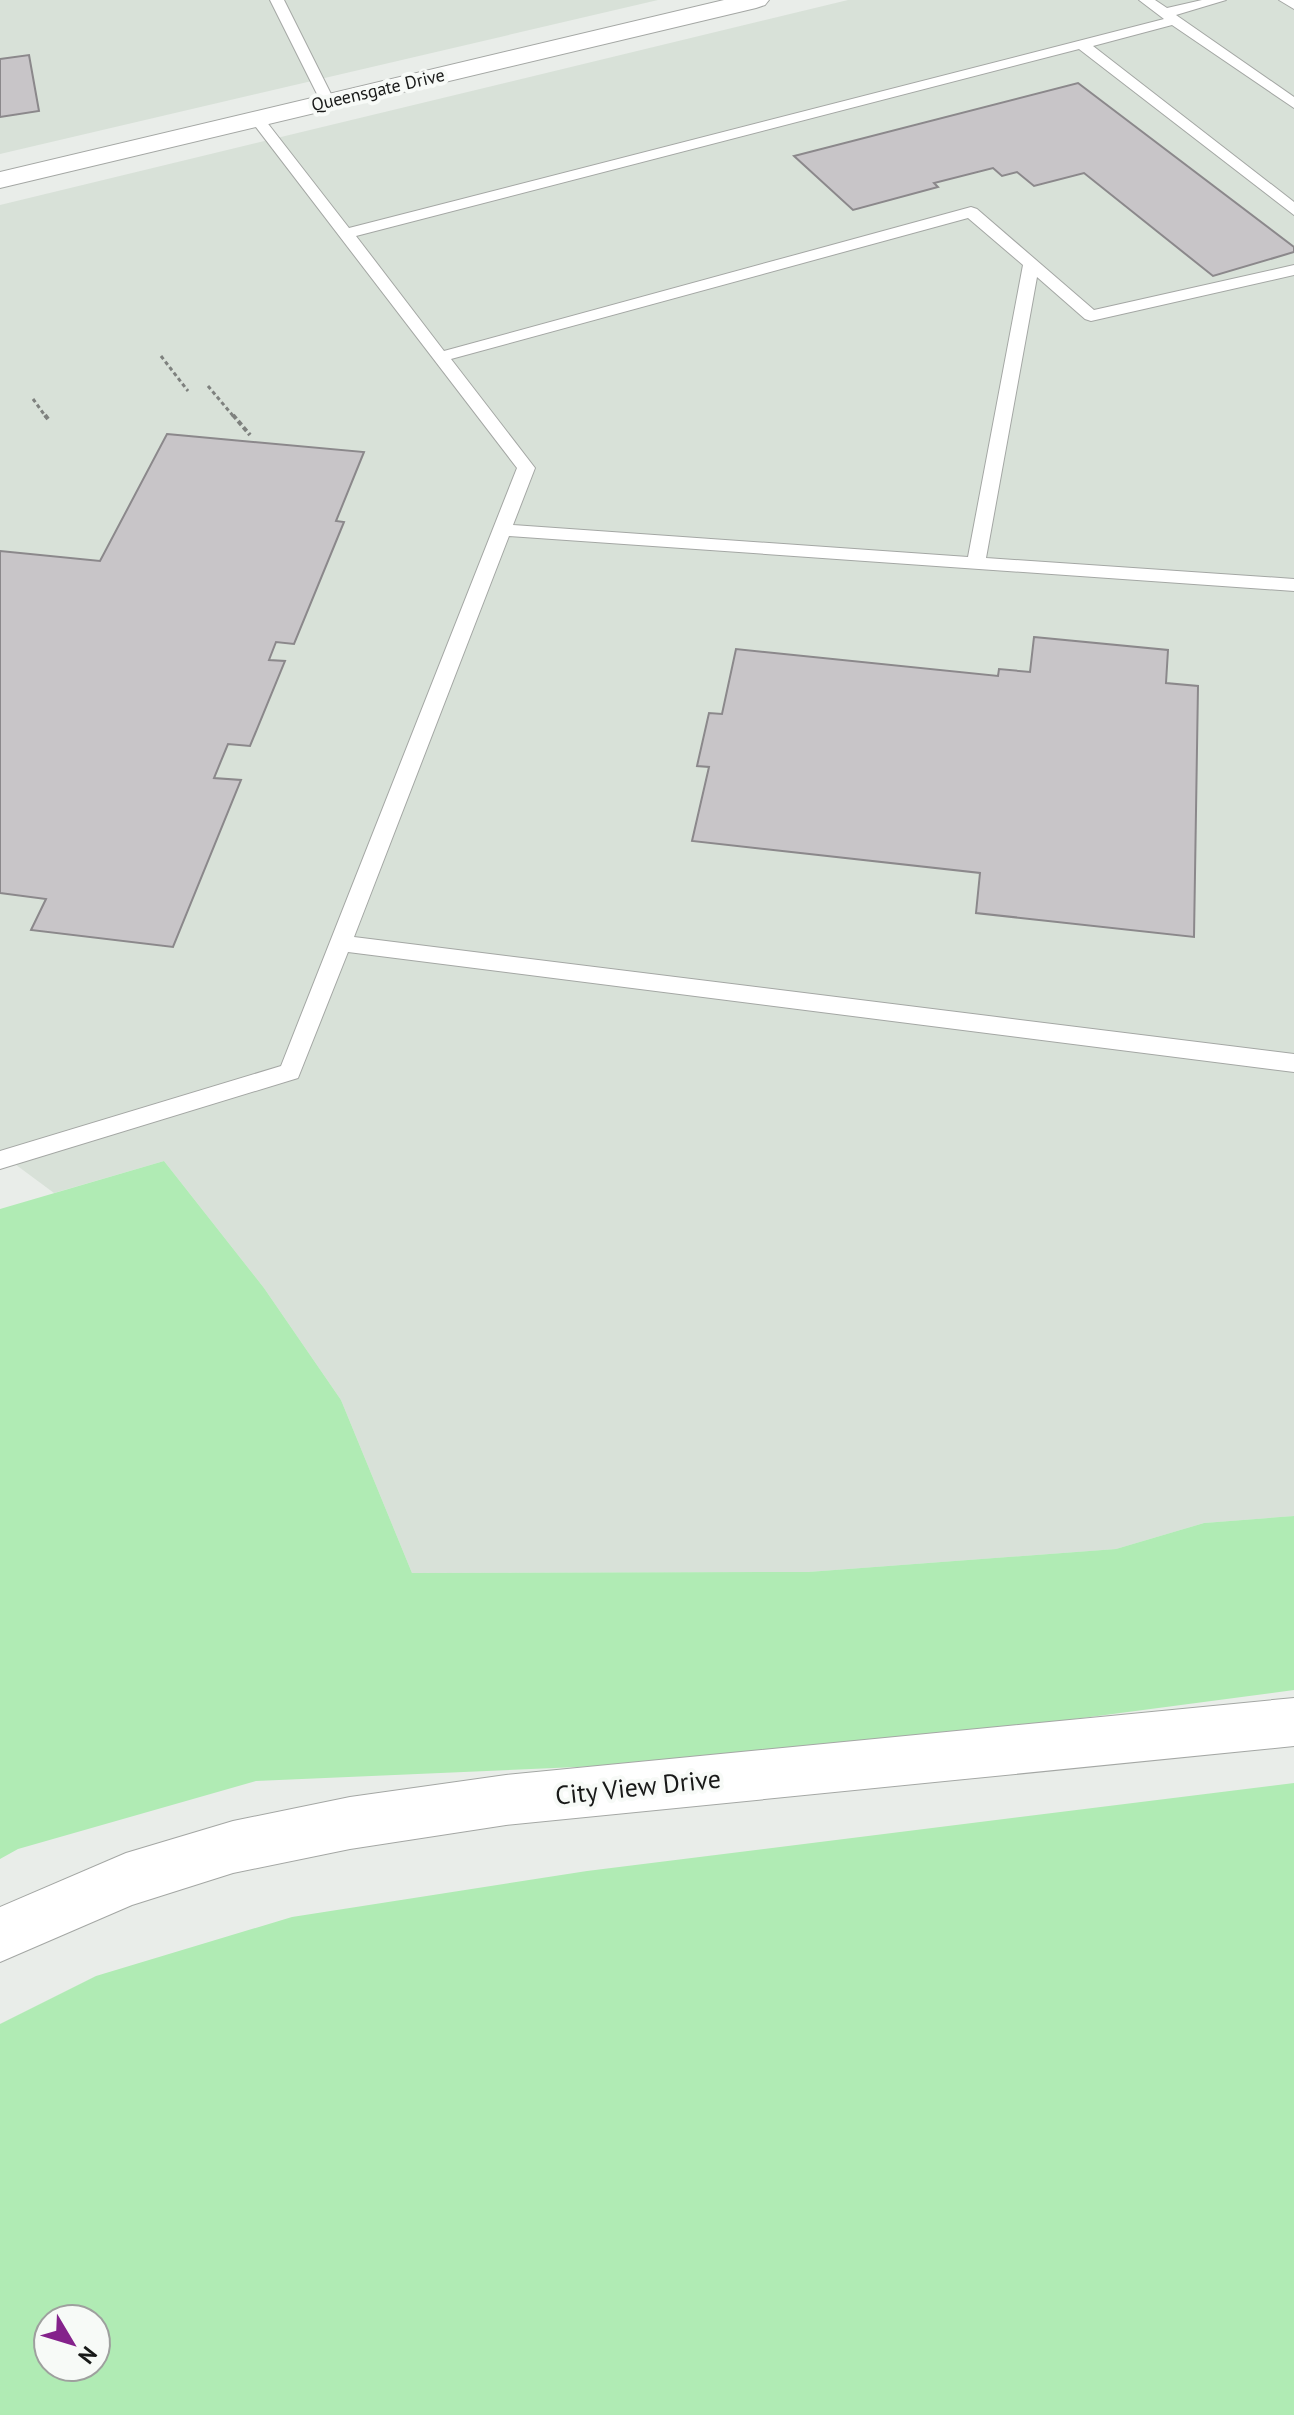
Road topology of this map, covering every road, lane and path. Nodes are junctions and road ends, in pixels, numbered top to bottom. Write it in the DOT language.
graph roads {
  1 [pos="277,0"];
  2 [pos="756,0"];
  3 [pos="1146,0"];
  4 [pos="1219,0"];
  5 [pos="1286,0"];
  6 [pos="1294,5"];
  7 [pos="1170,17"];
  8 [pos="1082,44"];
  9 [pos="328,102"];
  10 [pos="1294,104"];
  11 [pos="257,119"];
  12 [pos="0,180"];
  13 [pos="1294,210"];
  14 [pos="346,234"];
  15 [pos="1031,264"];
  16 [pos="1294,270"];
  17 [pos="161,356"];
  18 [pos="440,357"];
  19 [pos="208,386"];
  20 [pos="188,391"];
  21 [pos="33,399"];
  22 [pos="48,419"];
  23 [pos="250,435"];
  24 [pos="501,530"];
  25 [pos="976,563"];
  26 [pos="1294,585"];
  27 [pos="340,943"];
  28 [pos="1294,1063"];
  29 [pos="0,1160"];
  30 [pos="1294,1722"];
  31 [pos="0,1935"];
  1 -- 9 [label="lane"];
  2 -- 9 [label="street, Queensgate Drive"];
  3 -- 7 [label="lane"];
  4 -- 7 [label="lane"];
  5 -- 6 [label="lane"];
  7 -- 8 [label="lane"];
  7 -- 10 [label="lane"];
  8 -- 13 [label="lane"];
  8 -- 14 [label="lane"];
  9 -- 11 [label="street, Queensgate Drive"];
  11 -- 12 [label="street, Queensgate Drive"];
  11 -- 14 [label="lane"];
  14 -- 18 [label="lane"];
  15 -- 16 [label="lane"];
  15 -- 18 [label="lane"];
  15 -- 25 [label="lane"];
  17 -- 20 [label="path"];
  18 -- 24 [label="lane"];
  19 -- 23 [label="path"];
  21 -- 22 [label="path"];
  24 -- 25 [label="lane"];
  24 -- 27 [label="lane"];
  25 -- 26 [label="lane"];
  27 -- 28 [label="lane"];
  27 -- 29 [label="lane"];
  30 -- 31 [label="street, City View Drive"];
}
